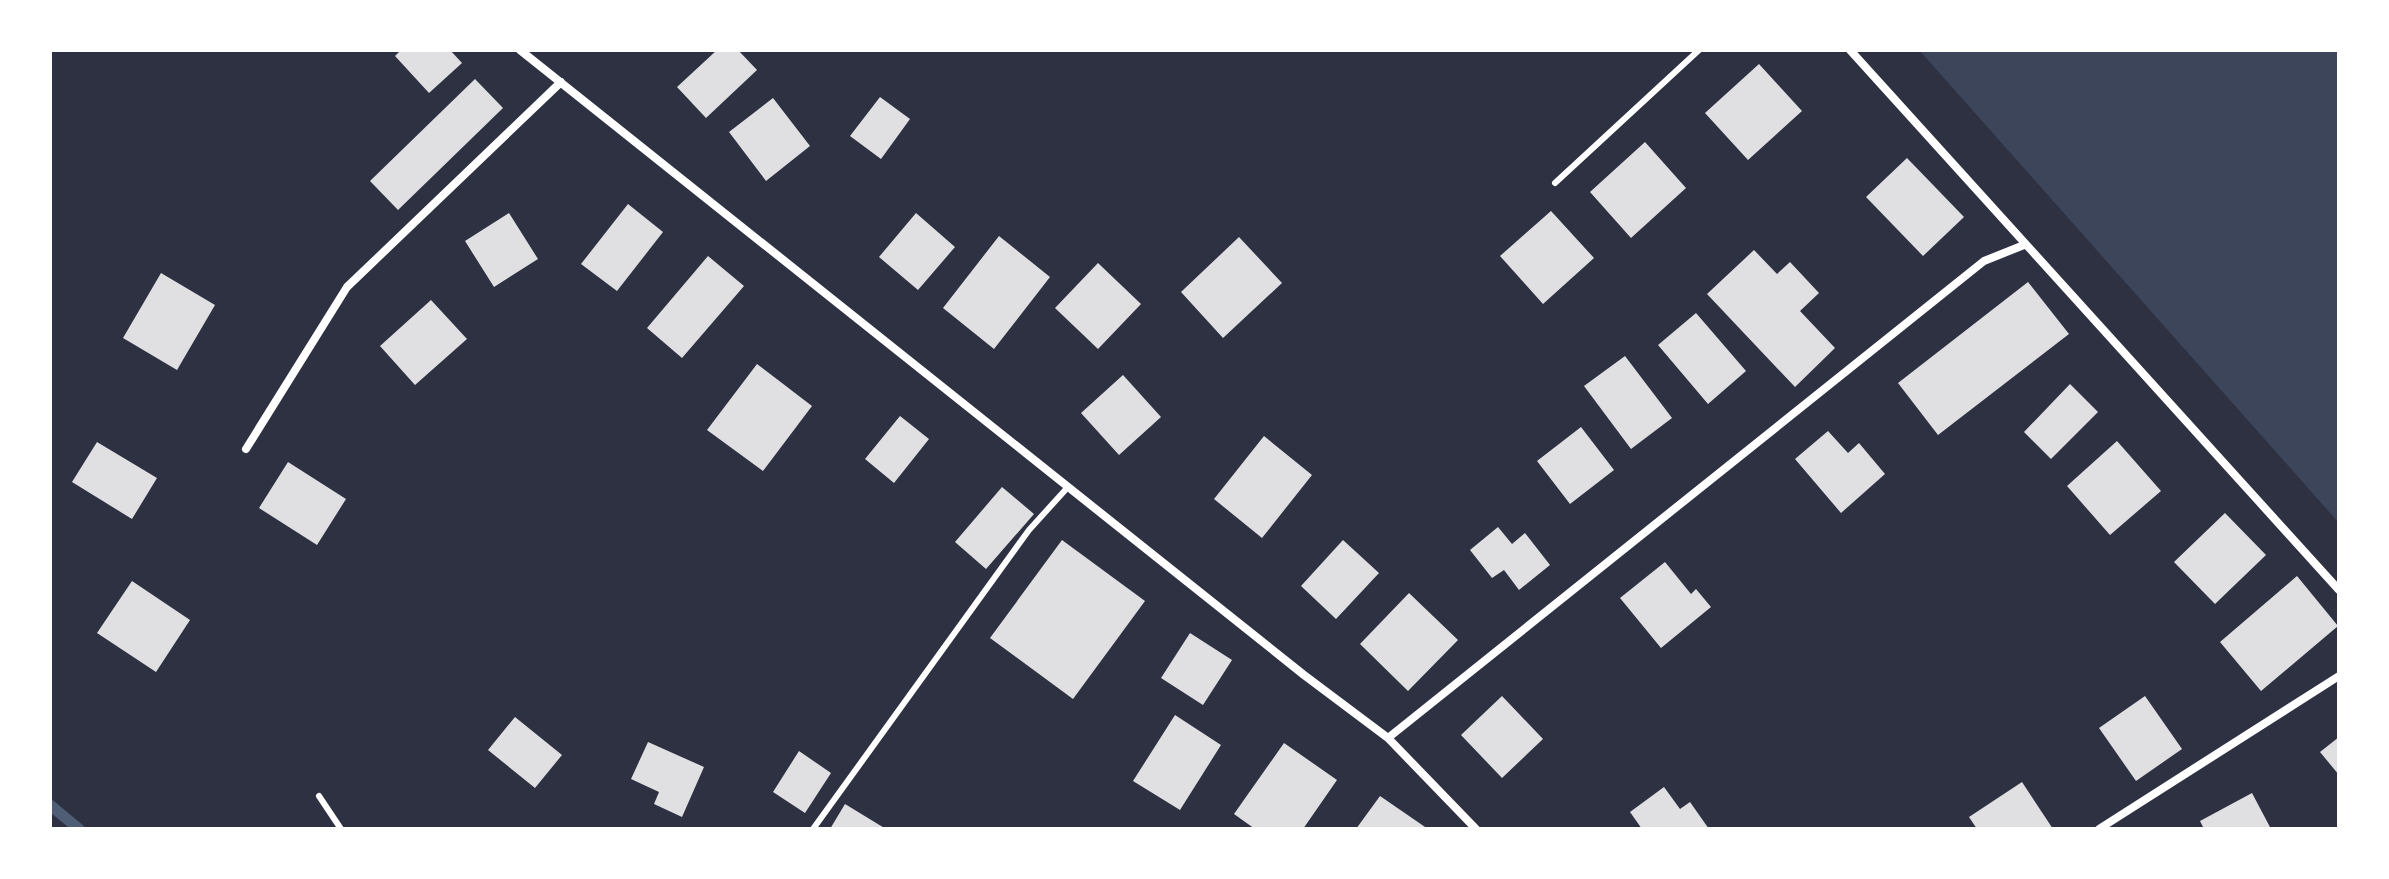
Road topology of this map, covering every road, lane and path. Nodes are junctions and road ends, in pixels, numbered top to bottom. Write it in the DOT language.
graph roads {
  1 [pos="520,50"];
  2 [pos="1699,50"];
  3 [pos="1850,50"];
  4 [pos="561,82"];
  5 [pos="1555,183"];
  6 [pos="2024,245"];
  7 [pos="246,449"];
  8 [pos="1068,487"];
  9 [pos="2339,590"];
  10 [pos="2339,676"];
  11 [pos="1388,738"];
  12 [pos="319,796"];
  13 [pos="341,829"];
  14 [pos="813,829"];
  15 [pos="1476,829"];
  16 [pos="2099,829"];
  1 -- 4 [label="street"];
  2 -- 5 [label="lane"];
  3 -- 6 [label="street"];
  4 -- 7 [label="street"];
  4 -- 8 [label="street"];
  6 -- 9 [label="street"];
  6 -- 11 [label="street"];
  8 -- 11 [label="street"];
  8 -- 14 [label="lane"];
  10 -- 16 [label="street"];
  11 -- 15 [label="street"];
  12 -- 13 [label="lane"];
}
